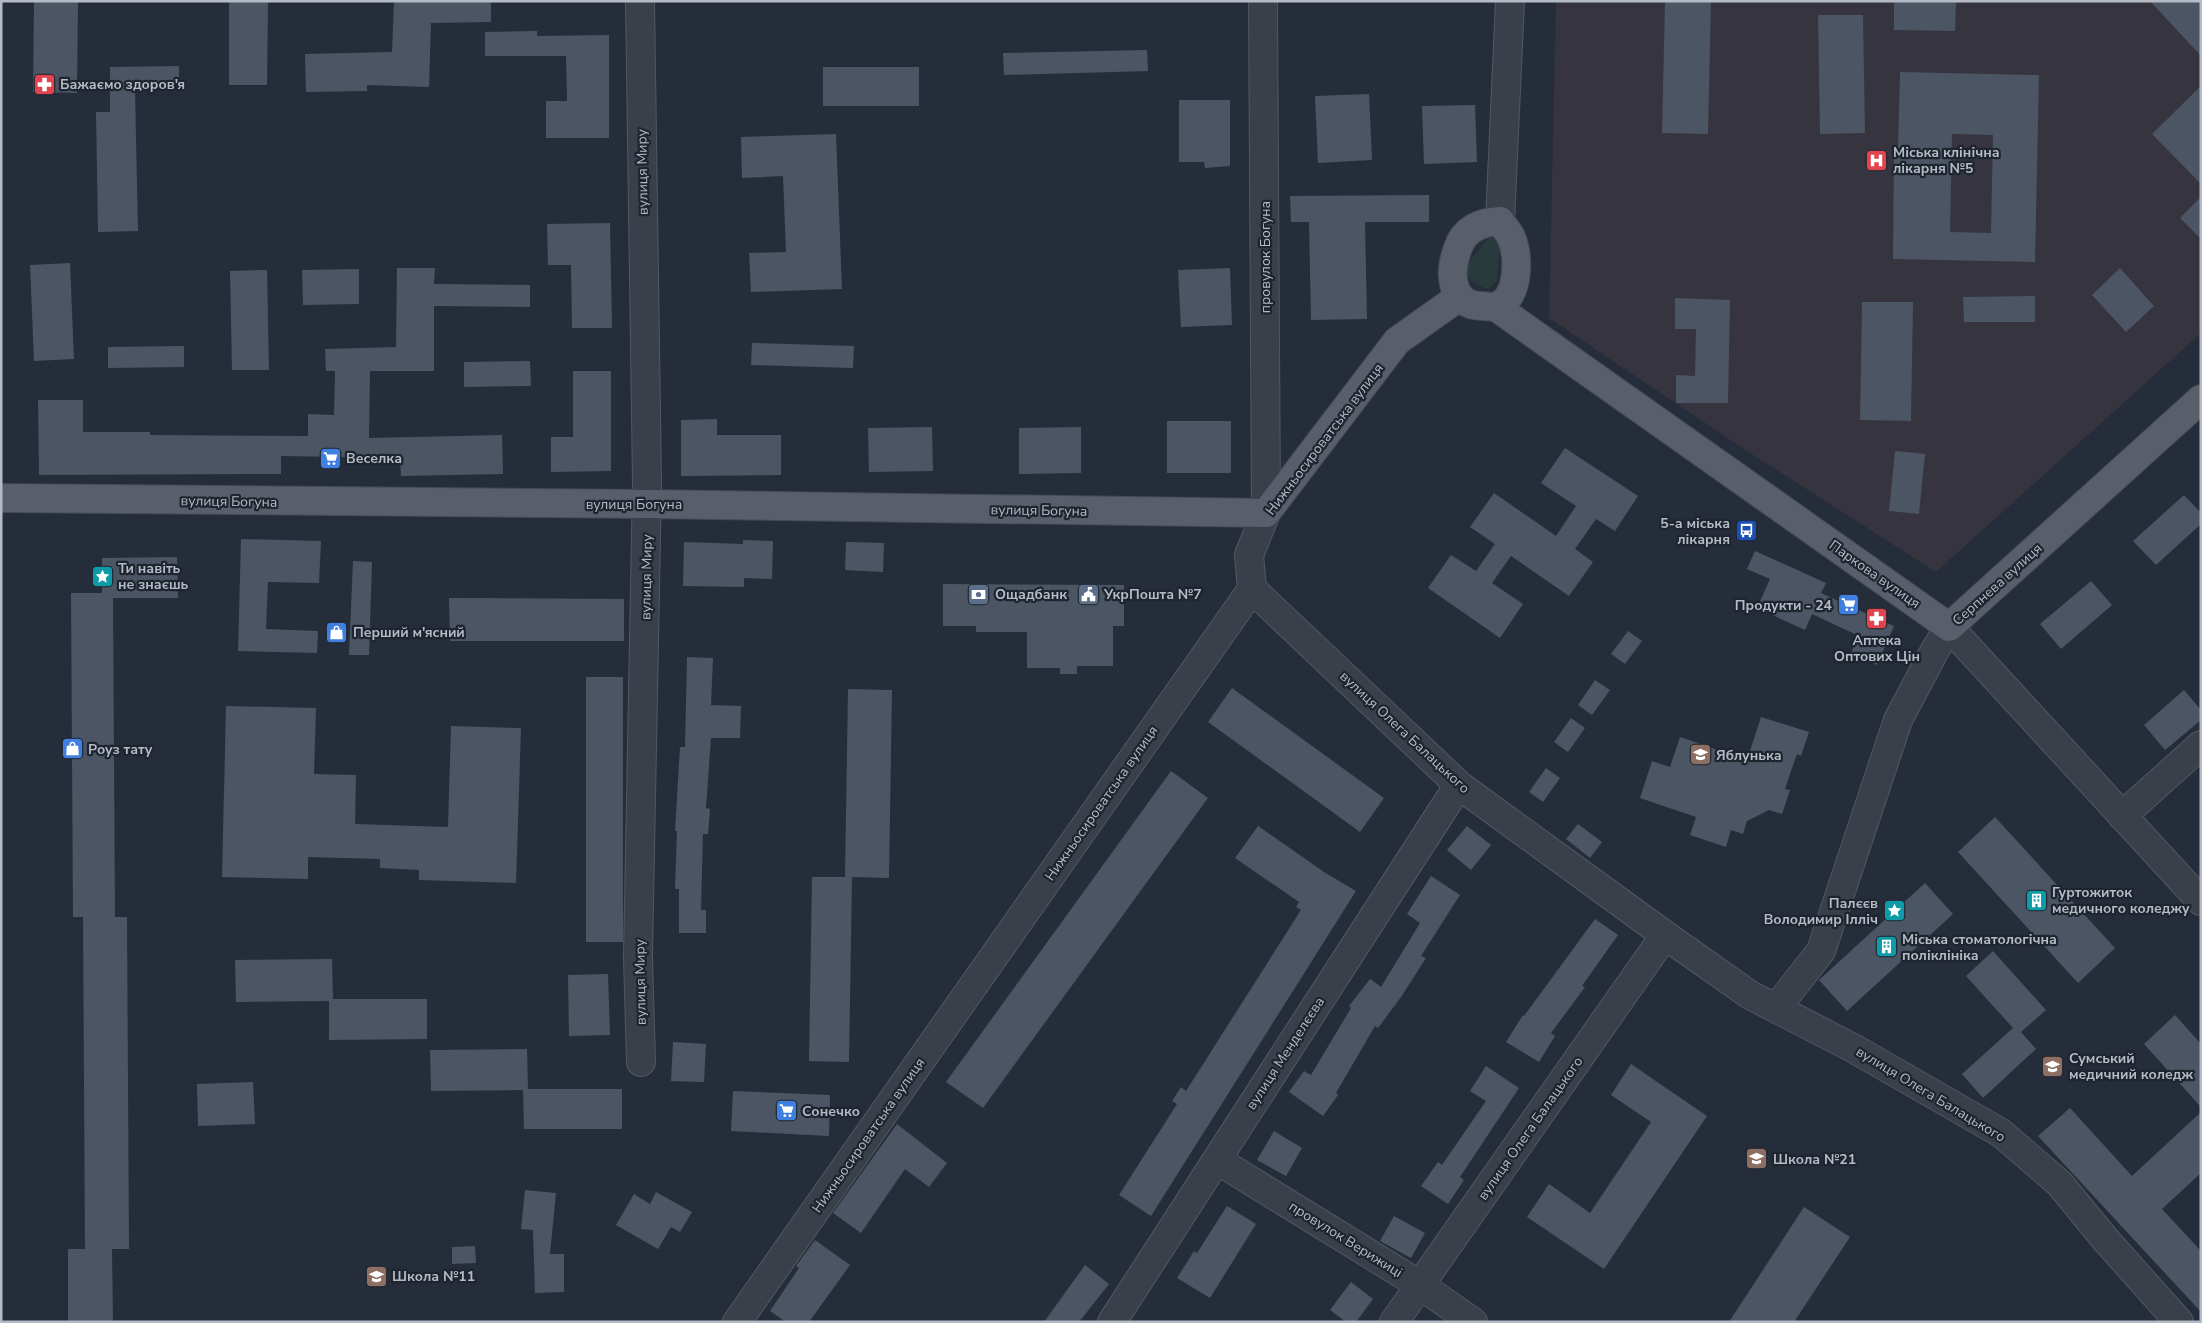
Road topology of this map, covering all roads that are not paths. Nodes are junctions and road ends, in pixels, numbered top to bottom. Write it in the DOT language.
graph roads {
  1 [pos="640,1"];
  2 [pos="1263,1"];
  3 [pos="1510,1"];
  4 [pos="1500,221"];
  5 [pos="1460,297"];
  6 [pos="1496,307"];
  7 [pos="2201,399"];
  8 [pos="1,498"];
  9 [pos="647,504"];
  10 [pos="1266,513"];
  11 [pos="1252,589"];
  12 [pos="1949,627"];
  13 [pos="2201,745"];
  14 [pos="1460,786"];
  15 [pos="2122,816"];
  16 [pos="2201,900"];
  17 [pos="1665,935"];
  18 [pos="1777,1008"];
  19 [pos="642,1062"];
  20 [pos="1217,1160"];
  21 [pos="1420,1285"];
  22 [pos="737,1322"];
  23 [pos="1112,1322"];
  24 [pos="1394,1322"];
  25 [pos="1473,1322"];
  26 [pos="2179,1322"];
  1 -- 9 [label="street, вулиця Миру"];
  2 -- 10 [label="street, провулок Богуна"];
  3 -- 4 [label="street"];
  4 -- 5 [label="main road"];
  4 -- 6 [label="main road"];
  5 -- 6 [label="main road"];
  5 -- 10 [label="main road, Нижньосироватська вулиця"];
  6 -- 12 [label="main road, Паркова вулиця"];
  7 -- 12 [label="main road, Серпнева вулиця"];
  8 -- 9 [label="main road, вулиця Богуна"];
  9 -- 10 [label="main road, вулиця Богуна"];
  9 -- 19 [label="street, вулиця Миру"];
  10 -- 11 [label="street, Нижньосироватська вулиця"];
  11 -- 14 [label="street, вулиця Олега Балацького"];
  11 -- 22 [label="street, Нижньосироватська вулиця"];
  12 -- 15 [label="street, Паркова вулиця"];
  12 -- 18 [label="street, Серпнева вулиця"];
  13 -- 15 [label="street"];
  14 -- 17 [label="street, вулиця Олега Балацького"];
  14 -- 20 [label="street, вулиця Менделєєва"];
  15 -- 16 [label="street, Паркова вулиця"];
  17 -- 18 [label="street, вулиця Олега Балацького"];
  17 -- 21 [label="street, вулиця Олега Балацького"];
  18 -- 26 [label="street, вулиця Олега Балацького"];
  20 -- 21 [label="street, провулок Верижиці"];
  20 -- 23 [label="street, вулиця Менделєєва"];
  21 -- 24 [label="street, вулиця Олега Балацького"];
  21 -- 25 [label="street, провулок Верижиці"];
}
